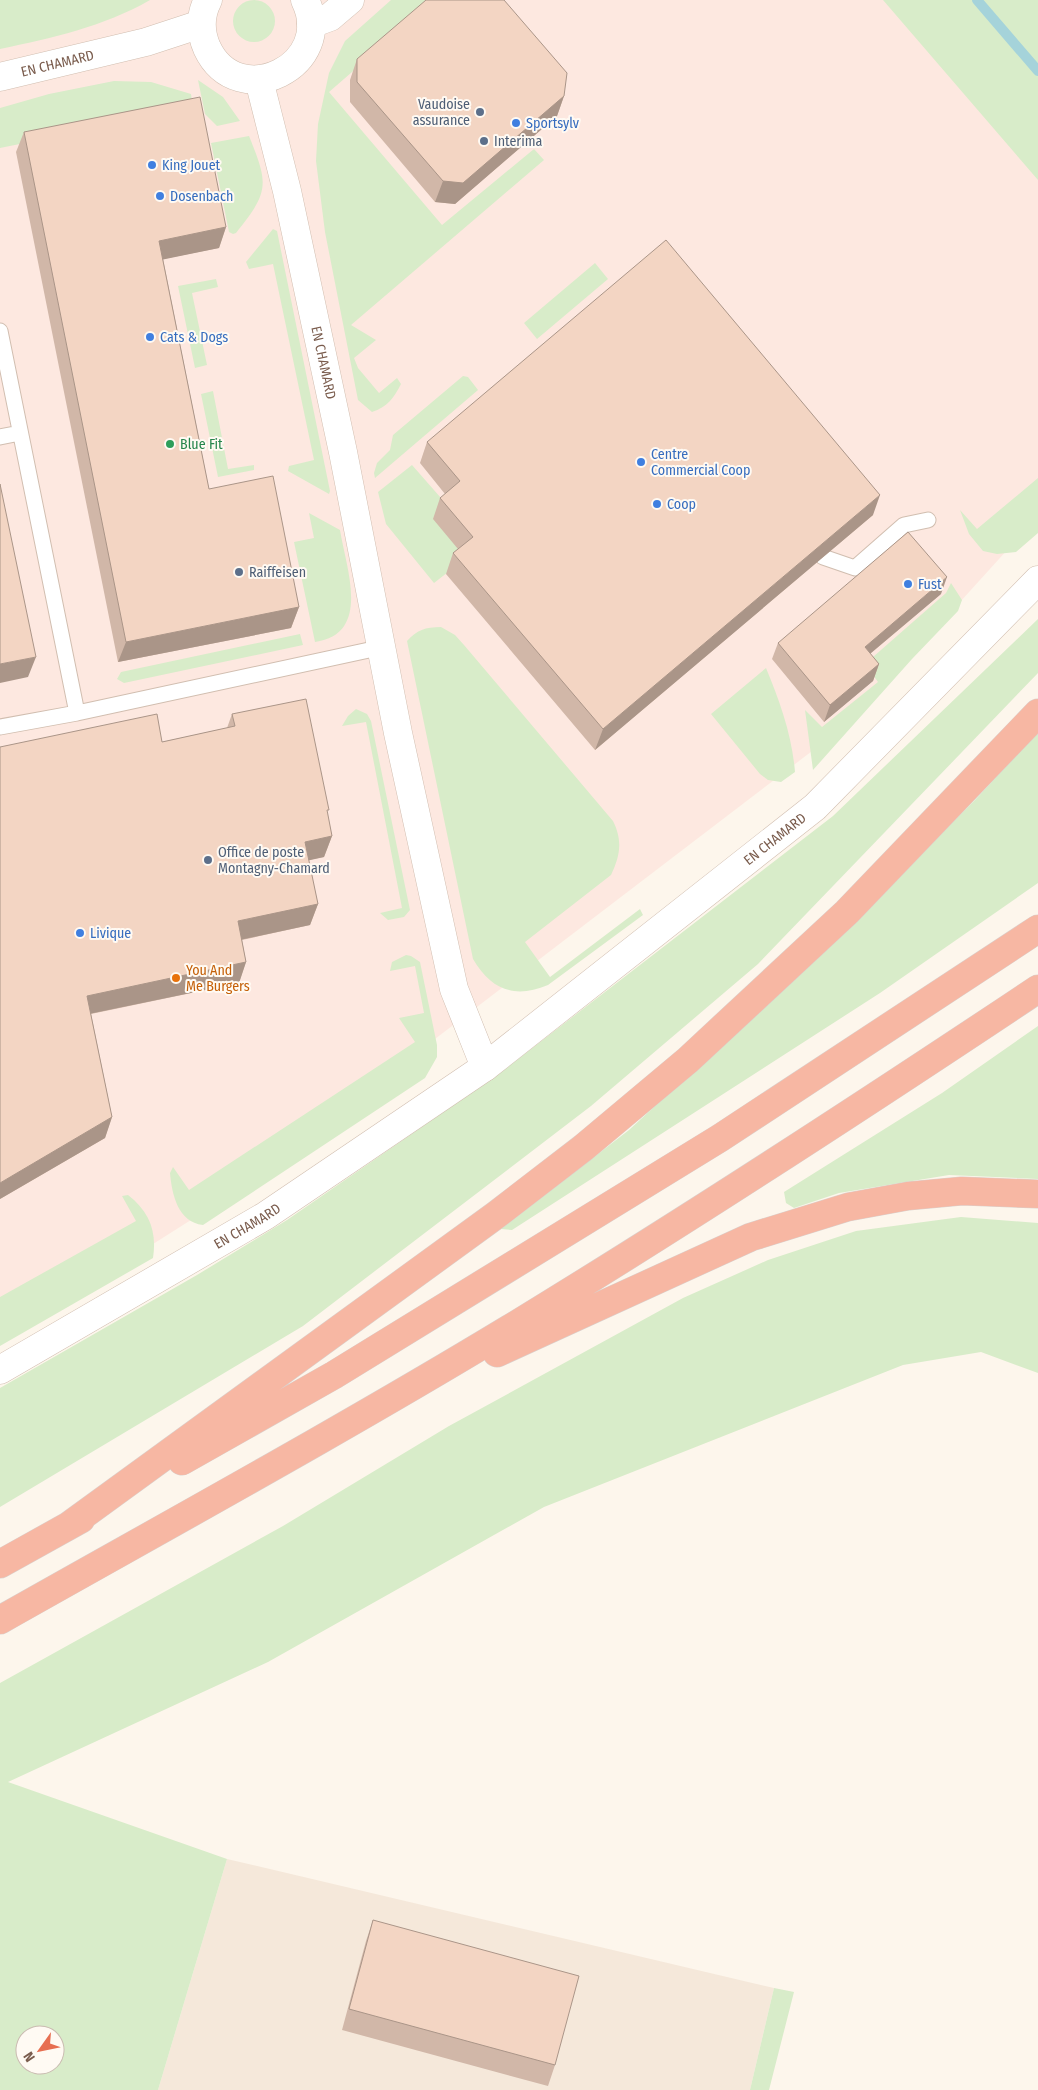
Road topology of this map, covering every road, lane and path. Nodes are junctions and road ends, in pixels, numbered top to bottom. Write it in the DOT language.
graph roads {
  1 [pos="350,0"];
  2 [pos="204,12"];
  3 [pos="308,12"];
  4 [pos="0,78"];
  5 [pos="259,80"];
  6 [pos="0,331"];
  7 [pos="20,433"];
  8 [pos="0,437"];
  9 [pos="928,520"];
  10 [pos="823,557"];
  11 [pos="1038,580"];
  12 [pos="382,646"];
  13 [pos="77,713"];
  14 [pos="1038,714"];
  15 [pos="0,727"];
  16 [pos="1038,930"];
  17 [pos="1038,989"];
  18 [pos="485,1067"];
  19 [pos="1038,1194"];
  20 [pos="0,1370"];
  21 [pos="364,1414"];
  22 [pos="66,1527"];
  23 [pos="0,1564"];
  24 [pos="0,1620"];
  1 -- 3 [label="street"];
  2 -- 4 [label="street, EN CHAMARD"];
  2 -- 5 [label="street"];
  3 -- 5 [label="street"];
  5 -- 12 [label="street, EN CHAMARD"];
  6 -- 7 [label="lane"];
  7 -- 8 [label="lane"];
  7 -- 13 [label="lane"];
  9 -- 10 [label="lane"];
  11 -- 18 [label="street, EN CHAMARD"];
  12 -- 13 [label="lane"];
  12 -- 18 [label="street, EN CHAMARD"];
  13 -- 15 [label="lane"];
  14 -- 22 [label="highway"];
  16 -- 22 [label="highway"];
  17 -- 21 [label="highway"];
  18 -- 20 [label="street, EN CHAMARD"];
  19 -- 21 [label="highway"];
  21 -- 24 [label="highway"];
  22 -- 23 [label="highway"];
}
